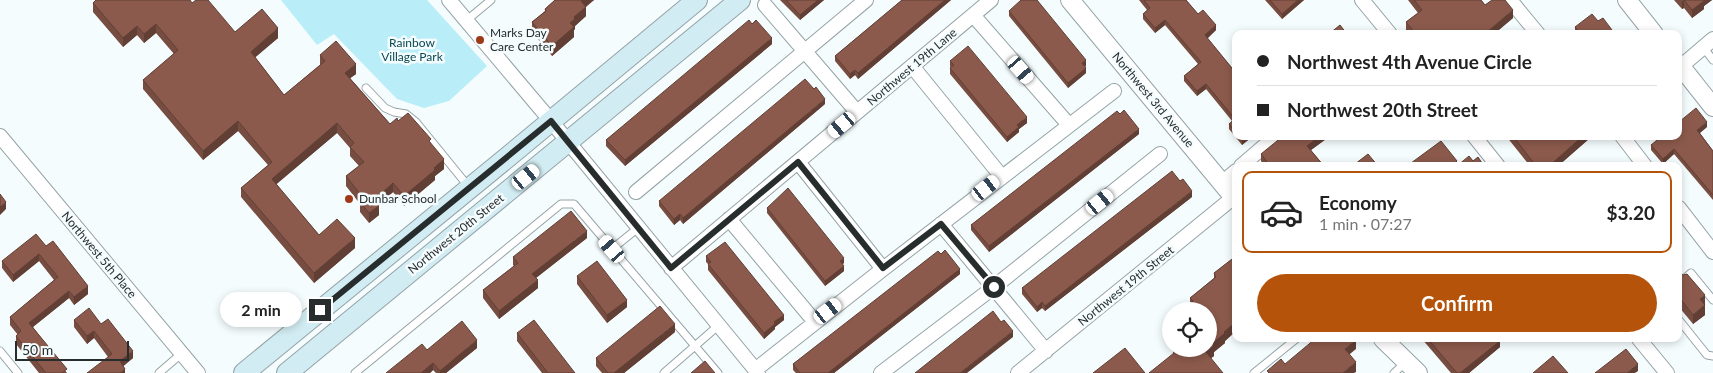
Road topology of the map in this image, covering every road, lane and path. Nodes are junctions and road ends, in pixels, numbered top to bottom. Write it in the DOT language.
graph roads {
  1 [pos="449,0"];
  2 [pos="491,0"];
  3 [pos="697,0"];
  4 [pos="740,0"];
  5 [pos="866,0"];
  6 [pos="991,0"];
  7 [pos="1070,0"];
  8 [pos="1362,0"];
  9 [pos="1510,0"];
  10 [pos="1626,0"];
  11 [pos="765,5"];
  12 [pos="973,15"];
  13 [pos="466,20"];
  14 [pos="1387,30"];
  15 [pos="1535,30"];
  16 [pos="1651,30"];
  17 [pos="1708,43"];
  18 [pos="804,51"];
  19 [pos="1713,60"];
  20 [pos="1682,64"];
  21 [pos="912,66"];
  22 [pos="1682,70"];
  23 [pos="366,88"];
  24 [pos="1114,91"];
  25 [pos="1713,106"];
  26 [pos="857,112"];
  27 [pos="551,121"];
  28 [pos="1069,125"];
  29 [pos="0,136"];
  30 [pos="1271,140"];
  31 [pos="1477,140"];
  32 [pos="1625,140"];
  33 [pos="568,142"];
  34 [pos="1160,154"];
  35 [pos="798,162"];
  36 [pos="1246,162"];
  37 [pos="1495,162"];
  38 [pos="1642,162"];
  39 [pos="1232,174"];
  40 [pos="1002,177"];
  41 [pos="1222,183"];
  42 [pos="470,188"];
  43 [pos="636,192"];
  44 [pos="1232,195"];
  45 [pos="1232,201"];
  46 [pos="1682,212"];
  47 [pos="729,219"];
  48 [pos="941,224"];
  49 [pos="638,228"];
  50 [pos="612,249"];
  51 [pos="1713,252"];
  52 [pos="671,268"];
  53 [pos="883,268"];
  54 [pos="1684,279"];
  55 [pos="994,287"];
  56 [pos="1713,300"];
  57 [pos="815,322"];
  58 [pos="1682,324"];
  59 [pos="720,325"];
  60 [pos="1292,342"];
  61 [pos="1387,342"];
  62 [pos="1641,342"];
  63 [pos="695,346"];
  64 [pos="0,351"];
  65 [pos="1046,351"];
  66 [pos="182,354"];
  67 [pos="1713,356"];
  68 [pos="1406,369"];
  69 [pos="756,371"];
  70 [pos="1024,371"];
  71 [pos="18,373"];
  72 [pos="159,373"];
  73 [pos="198,373"];
  74 [pos="244,373"];
  75 [pos="286,373"];
  76 [pos="355,373"];
  77 [pos="664,373"];
  78 [pos="718,373"];
  79 [pos="881,373"];
  80 [pos="1254,373"];
  81 [pos="1667,373"];
  1 -- 13 [label="street"];
  2 -- 13 [label="lane"];
  3 -- 27 [label="main road"];
  4 -- 33 [label="main road, Northwest 20th Street"];
  5 -- 18 [label="street"];
  6 -- 12 [label="street, Northwest 19th Lane"];
  7 -- 41 [label="street, Northwest 3rd Avenue"];
  8 -- 14 [label="street"];
  9 -- 15 [label="street"];
  10 -- 16 [label="street"];
  11 -- 18 [label="street"];
  12 -- 21 [label="street, Northwest 19th Lane"];
  12 -- 28 [label="street"];
  13 -- 27 [label="street"];
  17 -- 19 [label="lane"];
  17 -- 20 [label="street"];
  18 -- 26 [label="street"];
  18 -- 43 [label="street"];
  21 -- 26 [label="street, Northwest 19th Lane"];
  21 -- 40 [label="street"];
  22 -- 25 [label="street"];
  23 -- 42 [label="lane"];
  24 -- 28 [label="street"];
  26 -- 35 [label="street, Northwest 19th Lane"];
  27 -- 33 [label="street"];
  27 -- 42 [label="main road"];
  28 -- 40 [label="street"];
  29 -- 66 [label="street, Northwest 5th Place"];
  30 -- 36 [label="street"];
  31 -- 37 [label="street"];
  32 -- 38 [label="street"];
  33 -- 49 [label="street"];
  33 -- 75 [label="main road, Northwest 20th Street"];
  34 -- 55 [label="street"];
  35 -- 47 [label="street, Northwest 19th Lane"];
  35 -- 53 [label="street"];
  39 -- 41 [label="street"];
  40 -- 48 [label="street"];
  41 -- 44 [label="street, Northwest 3rd Avenue"];
  42 -- 74 [label="main road"];
  45 -- 65 [label="street, Northwest 19th Street"];
  46 -- 51 [label="street"];
  47 -- 52 [label="street, Northwest 19th Lane"];
  47 -- 57 [label="street"];
  48 -- 53 [label="street"];
  48 -- 55 [label="street"];
  49 -- 50 [label="lane"];
  49 -- 52 [label="street"];
  50 -- 63 [label="lane"];
  50 -- 76 [label="lane"];
  52 -- 59 [label="street"];
  53 -- 57 [label="street"];
  54 -- 56 [label="lane"];
  55 -- 65 [label="street"];
  55 -- 79 [label="street"];
  57 -- 69 [label="street"];
  58 -- 67 [label="lane"];
  59 -- 63 [label="lane"];
  59 -- 69 [label="street"];
  60 -- 80 [label="lane"];
  61 -- 68 [label="street"];
  62 -- 81 [label="street"];
  63 -- 77 [label="lane"];
  63 -- 78 [label="lane"];
  64 -- 71 [label="lane"];
  65 -- 70 [label="street, Northwest 19th Street"];
  66 -- 72 [label="lane"];
  66 -- 73 [label="street, Northwest 5th Place"];
}
